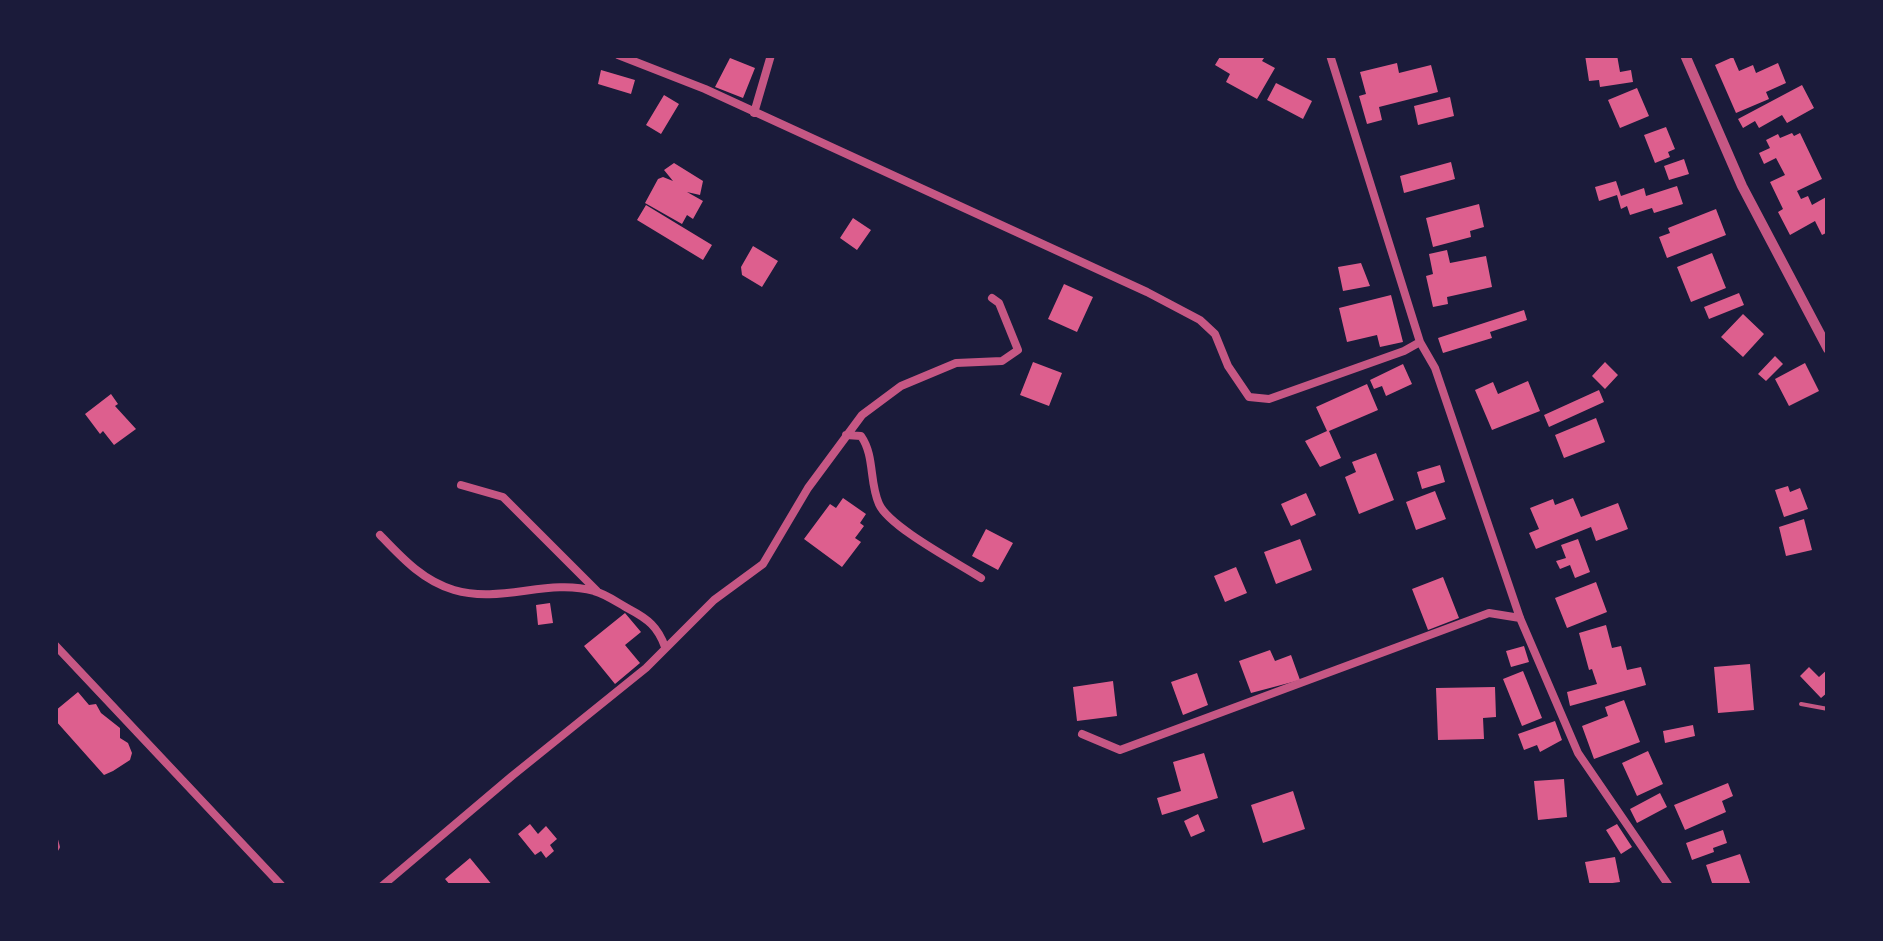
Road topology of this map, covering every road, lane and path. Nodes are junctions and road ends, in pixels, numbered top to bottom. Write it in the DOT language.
graph roads {
  1 [pos="618,55"];
  2 [pos="771,55"];
  3 [pos="1330,55"];
  4 [pos="1685,55"];
  5 [pos="754,113"];
  6 [pos="992,298"];
  7 [pos="1420,342"];
  8 [pos="1828,349"];
  9 [pos="846,435"];
  10 [pos="461,485"];
  11 [pos="380,535"];
  12 [pos="981,578"];
  13 [pos="596,591"];
  14 [pos="1520,618"];
  15 [pos="55,644"];
  16 [pos="665,647"];
  17 [pos="1802,704"];
  18 [pos="1828,709"];
  19 [pos="1082,734"];
  20 [pos="55,836"];
  21 [pos="55,852"];
  22 [pos="282,886"];
  23 [pos="382,886"];
  24 [pos="1670,886"];
  1 -- 5 [label="street"];
  2 -- 5 [label="street"];
  3 -- 7 [label="street"];
  4 -- 8 [label="street"];
  5 -- 7 [label="street"];
  6 -- 9 [label="street"];
  7 -- 14 [label="street"];
  9 -- 12 [label="street"];
  9 -- 16 [label="street"];
  10 -- 13 [label="street"];
  11 -- 13 [label="street"];
  13 -- 16 [label="street"];
  14 -- 19 [label="street"];
  14 -- 24 [label="street"];
  15 -- 22 [label="street"];
  16 -- 23 [label="street"];
  17 -- 18 [label="lane"];
  20 -- 21 [label="lane"];
}
